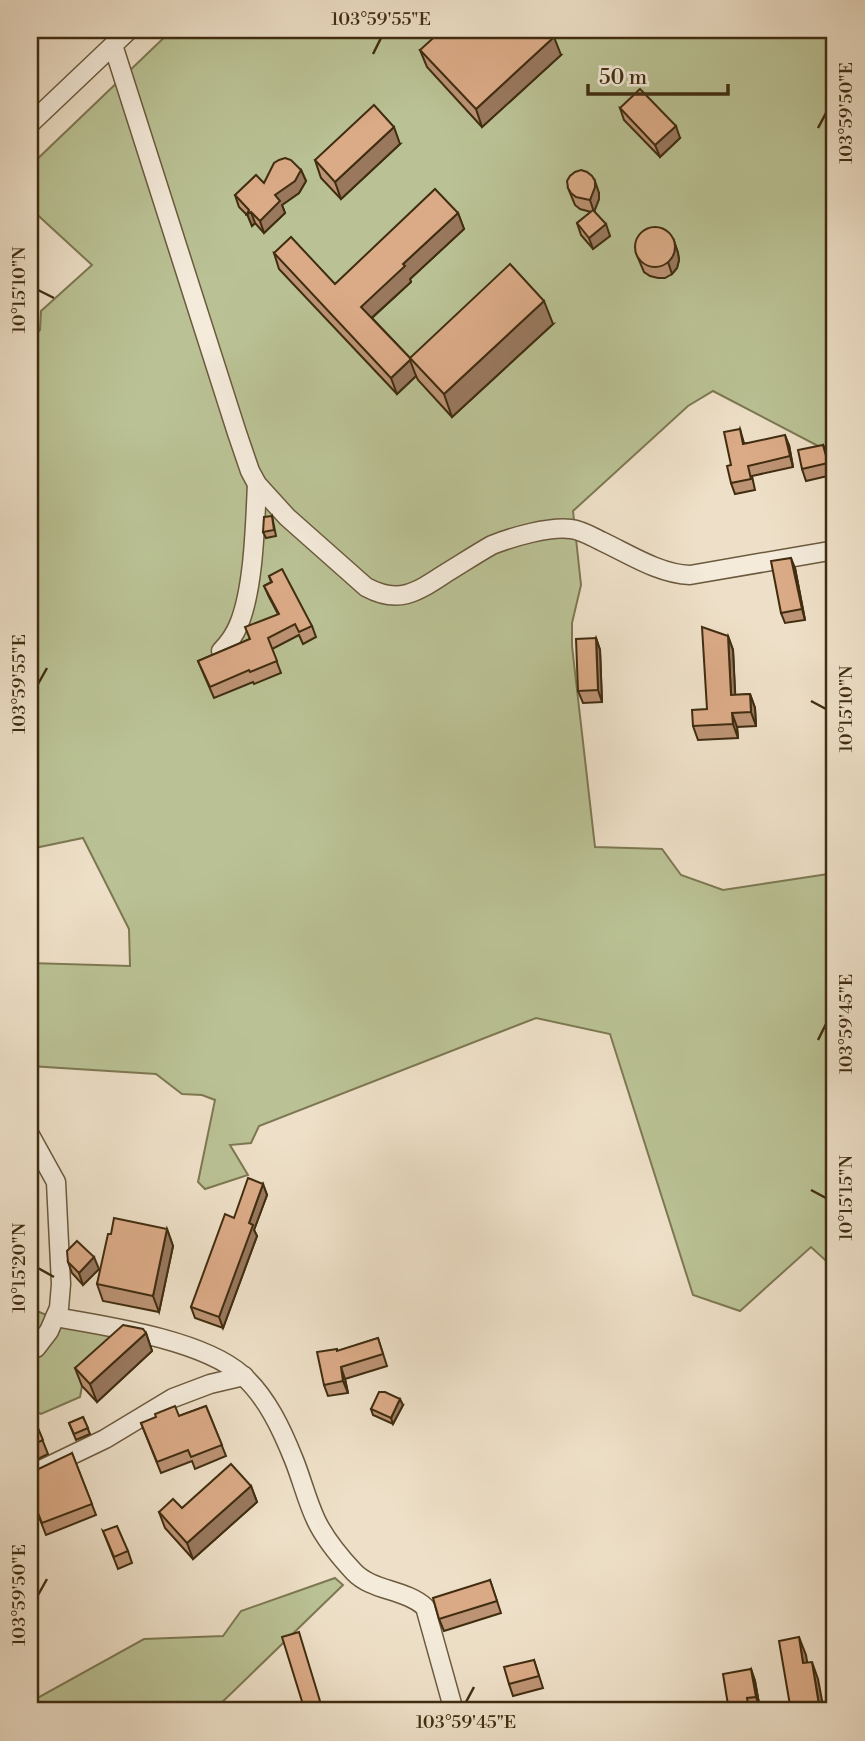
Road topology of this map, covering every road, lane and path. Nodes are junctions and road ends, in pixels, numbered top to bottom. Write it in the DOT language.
graph roads {
  1 [pos="130,30"];
  2 [pos="113,45"];
  3 [pos="30,124"];
  4 [pos="257,484"];
  5 [pos="835,550"];
  6 [pos="221,651"];
  7 [pos="30,1135"];
  8 [pos="55,1317"];
  9 [pos="30,1350"];
  10 [pos="244,1376"];
  11 [pos="30,1475"];
  12 [pos="454,1711"];
  1 -- 2 [label="street"];
  2 -- 3 [label="street"];
  2 -- 4 [label="street"];
  4 -- 5 [label="street"];
  4 -- 6 [label="street"];
  7 -- 8 [label="street"];
  8 -- 9 [label="street"];
  8 -- 10 [label="street"];
  10 -- 11 [label="street"];
  10 -- 12 [label="street"];
}
